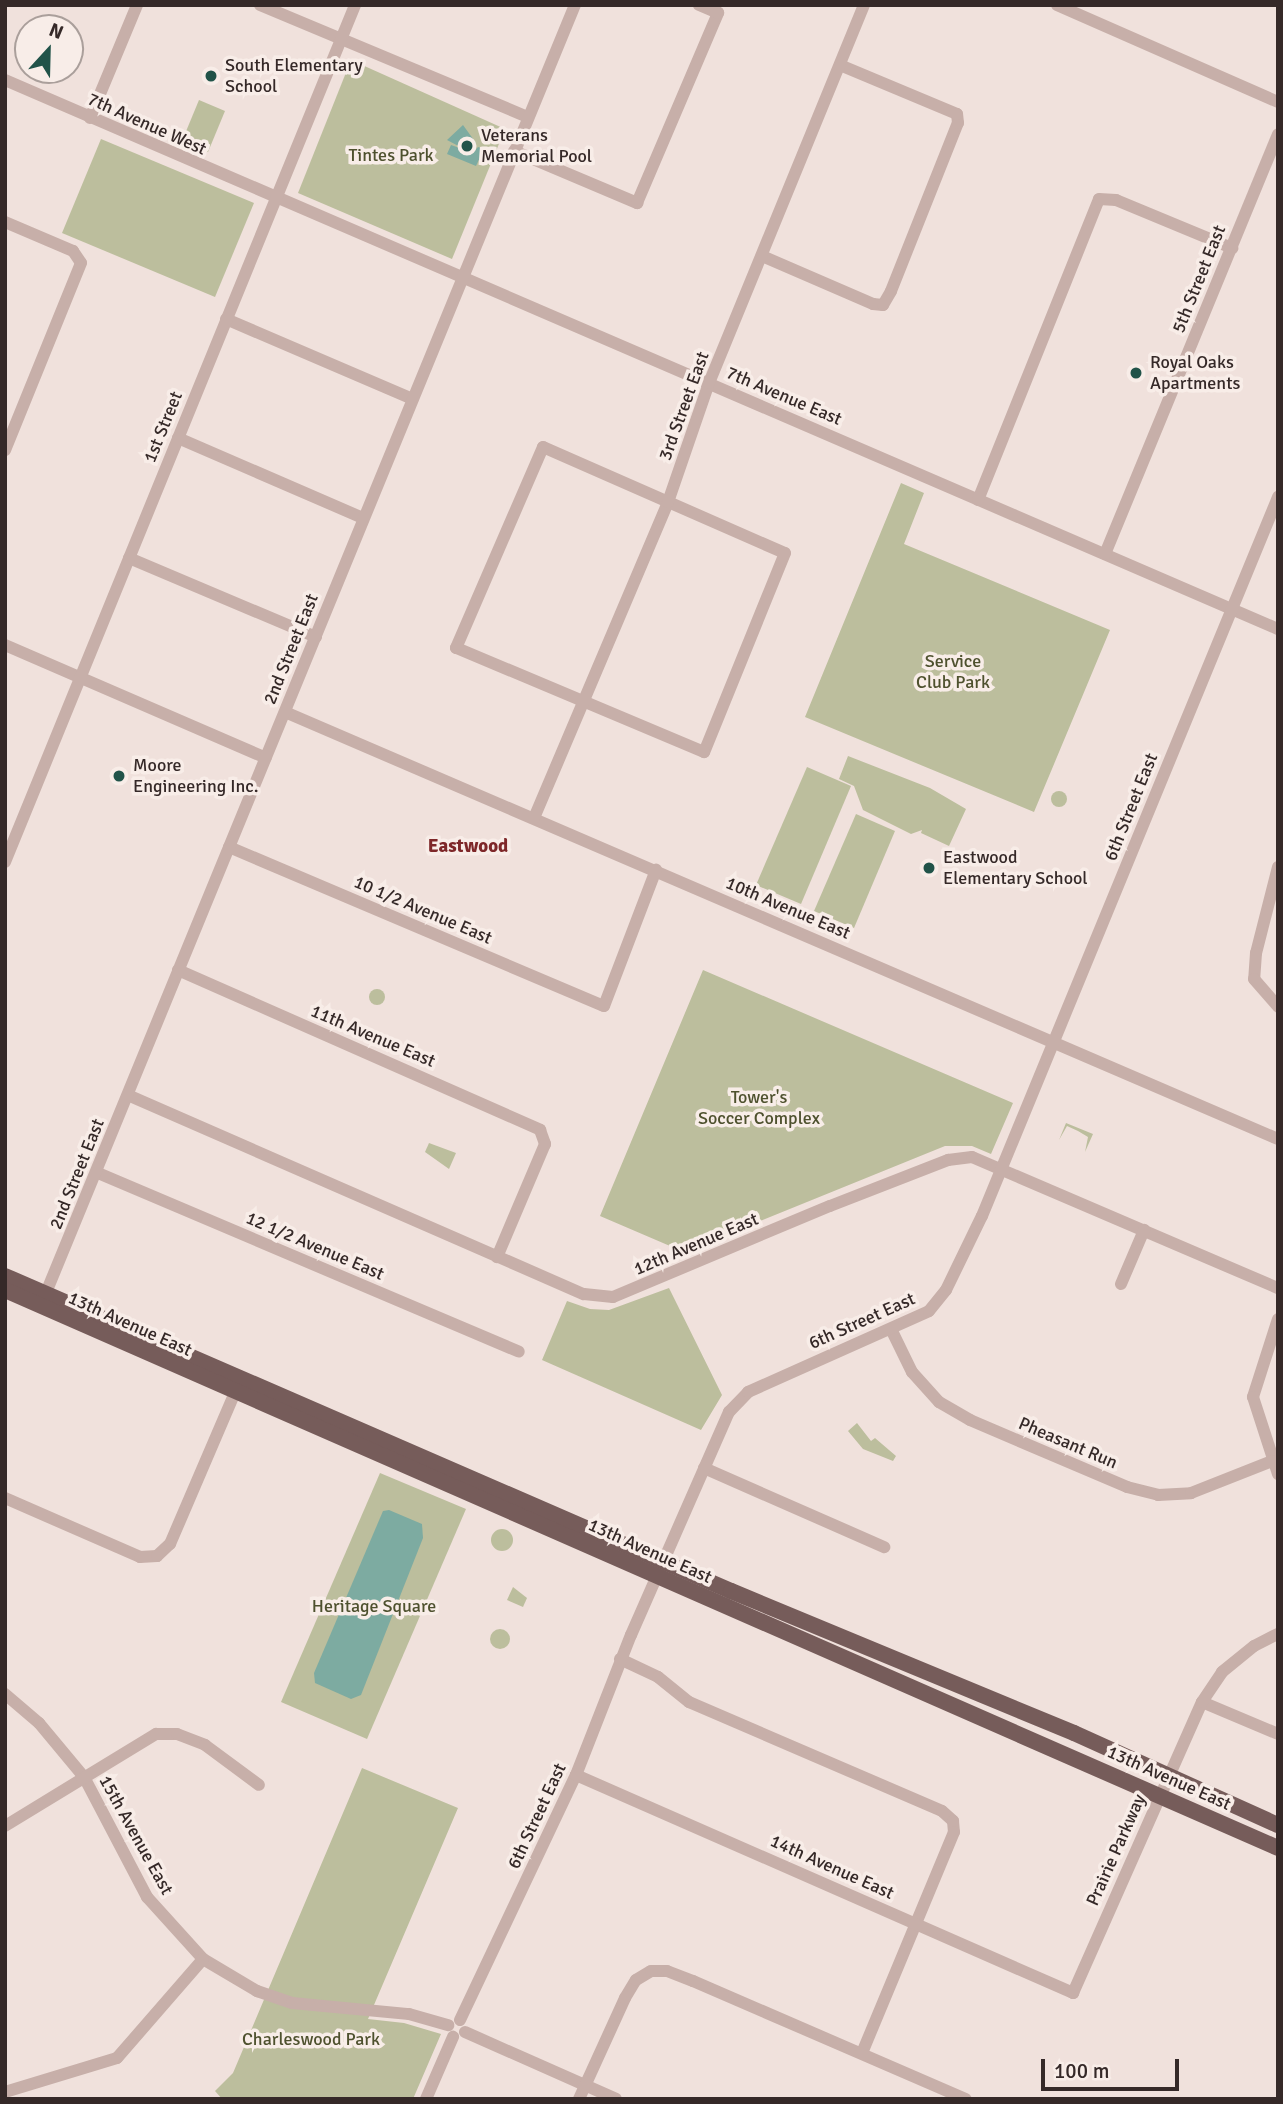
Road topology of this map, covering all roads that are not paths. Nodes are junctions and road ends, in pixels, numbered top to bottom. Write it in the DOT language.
graph roads {
  1 [pos="137,5"];
  2 [pos="260,5"];
  3 [pos="355,5"];
  4 [pos="575,5"];
  5 [pos="699,5"];
  6 [pos="864,5"];
  7 [pos="1066,7"];
  8 [pos="342,38"];
  9 [pos="840,65"];
  10 [pos="5,80"];
  11 [pos="1278,102"];
  12 [pos="528,117"];
  13 [pos="90,118"];
  14 [pos="1278,134"];
  15 [pos="514,151"];
  16 [pos="274,198"];
  17 [pos="5,222"];
  18 [pos="1232,248"];
  19 [pos="762,256"];
  20 [pos="462,278"];
  21 [pos="226,318"];
  22 [pos="709,383"];
  23 [pos="413,399"];
  24 [pos="178,438"];
  25 [pos="5,450"];
  26 [pos="1278,496"];
  27 [pos="978,500"];
  28 [pos="668,502"];
  29 [pos="363,519"];
  30 [pos="1104,554"];
  31 [pos="130,558"];
  32 [pos="1232,609"];
  33 [pos="1278,629"];
  34 [pos="316,637"];
  35 [pos="5,645"];
  36 [pos="80,677"];
  37 [pos="583,702"];
  38 [pos="285,712"];
  39 [pos="266,758"];
  40 [pos="534,818"];
  41 [pos="229,847"];
  42 [pos="5,862"];
  43 [pos="1278,867"];
  44 [pos="656,870"];
  45 [pos="178,970"];
  46 [pos="1278,1007"];
  47 [pos="1054,1042"];
  48 [pos="130,1096"];
  49 [pos="1278,1139"];
  50 [pos="1001,1169"];
  51 [pos="98,1173"];
  52 [pos="1144,1230"];
  53 [pos="497,1257"];
  54 [pos="5,1276"];
  55 [pos="1121,1284"];
  56 [pos="1278,1288"];
  57 [pos="5,1290"];
  58 [pos="43,1300"];
  59 [pos="1278,1320"];
  60 [pos="891,1329"];
  61 [pos="519,1352"];
  62 [pos="238,1384"];
  63 [pos="1272,1461"];
  64 [pos="704,1468"];
  65 [pos="1278,1474"];
  66 [pos="5,1498"];
  67 [pos="884,1547"];
  68 [pos="660,1568"];
  69 [pos="1278,1634"];
  70 [pos="621,1659"];
  71 [pos="5,1694"];
  72 [pos="1202,1702"];
  73 [pos="1278,1734"];
  74 [pos="576,1775"];
  75 [pos="1168,1776"];
  76 [pos="84,1777"];
  77 [pos="259,1785"];
  78 [pos="1160,1795"];
  79 [pos="1278,1825"];
  80 [pos="5,1826"];
  81 [pos="1278,1848"];
  82 [pos="915,1922"];
  83 [pos="203,1959"];
  84 [pos="1073,1993"];
  85 [pos="456,2029"];
  86 [pos="862,2053"];
  87 [pos="585,2085"];
  88 [pos="5,2092"];
  89 [pos="426,2099"];
  90 [pos="579,2099"];
  91 [pos="616,2099"];
  92 [pos="966,2099"];
  1 -- 13 [label="street"];
  2 -- 8 [label="street"];
  3 -- 8 [label="street, 1st Street"];
  4 -- 12 [label="street, 2nd Street East"];
  5 -- 15 [label="street"];
  6 -- 9 [label="street, 3rd Street East"];
  7 -- 11 [label="street"];
  8 -- 12 [label="street"];
  8 -- 16 [label="street, 1st Street"];
  9 -- 19 [label="street, 3rd Street East"];
  9 -- 19 [label="street"];
  10 -- 13 [label="street, 7th Avenue West"];
  12 -- 15 [label="street, 2nd Street East"];
  13 -- 16 [label="street, 7th Avenue West"];
  14 -- 18 [label="street, 5th Street East"];
  15 -- 20 [label="street, 2nd Street East"];
  16 -- 20 [label="street, 7th Avenue East"];
  16 -- 21 [label="street, 1st Street"];
  17 -- 25 [label="street"];
  18 -- 27 [label="street"];
  18 -- 30 [label="street, 5th Street East"];
  19 -- 22 [label="street, 3rd Street East"];
  20 -- 22 [label="street, 7th Avenue East"];
  20 -- 23 [label="street, 2nd Street East"];
  21 -- 23 [label="street"];
  21 -- 24 [label="street, 1st Street"];
  22 -- 27 [label="street, 7th Avenue East"];
  22 -- 28 [label="street, 3rd Street East"];
  23 -- 29 [label="street, 2nd Street East"];
  24 -- 29 [label="street"];
  24 -- 31 [label="street, 1st Street"];
  26 -- 32 [label="street, 6th Street East"];
  27 -- 30 [label="street, 7th Avenue East"];
  28 -- 37 [label="street, 3rd Street East"];
  28 -- 37 [label="street"];
  28 -- 37 [label="street"];
  29 -- 34 [label="street, 2nd Street East"];
  30 -- 32 [label="street, 7th Avenue East"];
  31 -- 34 [label="street"];
  31 -- 36 [label="street, 1st Street"];
  32 -- 33 [label="street, 7th Avenue East"];
  32 -- 47 [label="street, 6th Street East"];
  34 -- 38 [label="street, 2nd Street East"];
  35 -- 36 [label="street"];
  36 -- 39 [label="street"];
  36 -- 42 [label="street, 1st Street"];
  37 -- 40 [label="street, 3rd Street East"];
  38 -- 39 [label="street, 2nd Street East"];
  38 -- 40 [label="street, 10th Avenue East"];
  39 -- 41 [label="street, 2nd Street East"];
  40 -- 44 [label="street, 10th Avenue East"];
  41 -- 44 [label="street, 10 1/2 Avenue East"];
  41 -- 45 [label="street, 2nd Street East"];
  43 -- 46 [label="street"];
  44 -- 47 [label="street, 10th Avenue East"];
  45 -- 48 [label="street, 2nd Street East"];
  45 -- 53 [label="street, 11th Avenue East"];
  47 -- 49 [label="street, 10th Avenue East"];
  47 -- 50 [label="street, 6th Street East"];
  48 -- 51 [label="street, 2nd Street East"];
  48 -- 53 [label="street, 12th Avenue East"];
  50 -- 52 [label="street, 12th Avenue East"];
  50 -- 53 [label="street, 12th Avenue East"];
  50 -- 60 [label="street, 6th Street East"];
  51 -- 58 [label="street, 2nd Street East"];
  51 -- 61 [label="street, 12 1/2 Avenue East"];
  52 -- 55 [label="street"];
  52 -- 56 [label="street, 12th Avenue East"];
  54 -- 58 [label="main road, 13th Avenue East"];
  57 -- 58 [label="main road, 13th Avenue East"];
  58 -- 62 [label="main road, 13th Avenue East"];
  59 -- 63 [label="street"];
  60 -- 63 [label="street, Pheasant Run"];
  60 -- 64 [label="street, 6th Street East"];
  62 -- 66 [label="street"];
  62 -- 68 [label="main road, 13th Avenue East"];
  63 -- 65 [label="street"];
  64 -- 67 [label="street"];
  64 -- 68 [label="street, 6th Street East"];
  68 -- 70 [label="street, 6th Street East"];
  68 -- 75 [label="main road, 13th Avenue East"];
  68 -- 78 [label="main road, 13th Avenue East"];
  69 -- 72 [label="street, Prairie Parkway"];
  70 -- 74 [label="street, 6th Street East"];
  70 -- 82 [label="street"];
  71 -- 76 [label="street, 15th Avenue East"];
  72 -- 73 [label="street"];
  72 -- 75 [label="street, Prairie Parkway"];
  74 -- 82 [label="street, 14th Avenue East"];
  74 -- 85 [label="street, 6th Street East"];
  75 -- 78 [label="street, Prairie Parkway"];
  75 -- 79 [label="main road, 13th Avenue East"];
  76 -- 77 [label="street"];
  76 -- 80 [label="street"];
  76 -- 83 [label="street, 15th Avenue East"];
  78 -- 81 [label="main road, 13th Avenue East"];
  78 -- 84 [label="street, Prairie Parkway"];
  82 -- 84 [label="street, 14th Avenue East"];
  82 -- 86 [label="street"];
  83 -- 85 [label="street, 15th Avenue East"];
  83 -- 88 [label="street"];
  85 -- 87 [label="street, 15th Avenue East"];
  85 -- 89 [label="street, 6th Street East"];
  86 -- 87 [label="street"];
  86 -- 92 [label="street"];
  87 -- 90 [label="street"];
  87 -- 91 [label="street, 15th Avenue East"];
}
